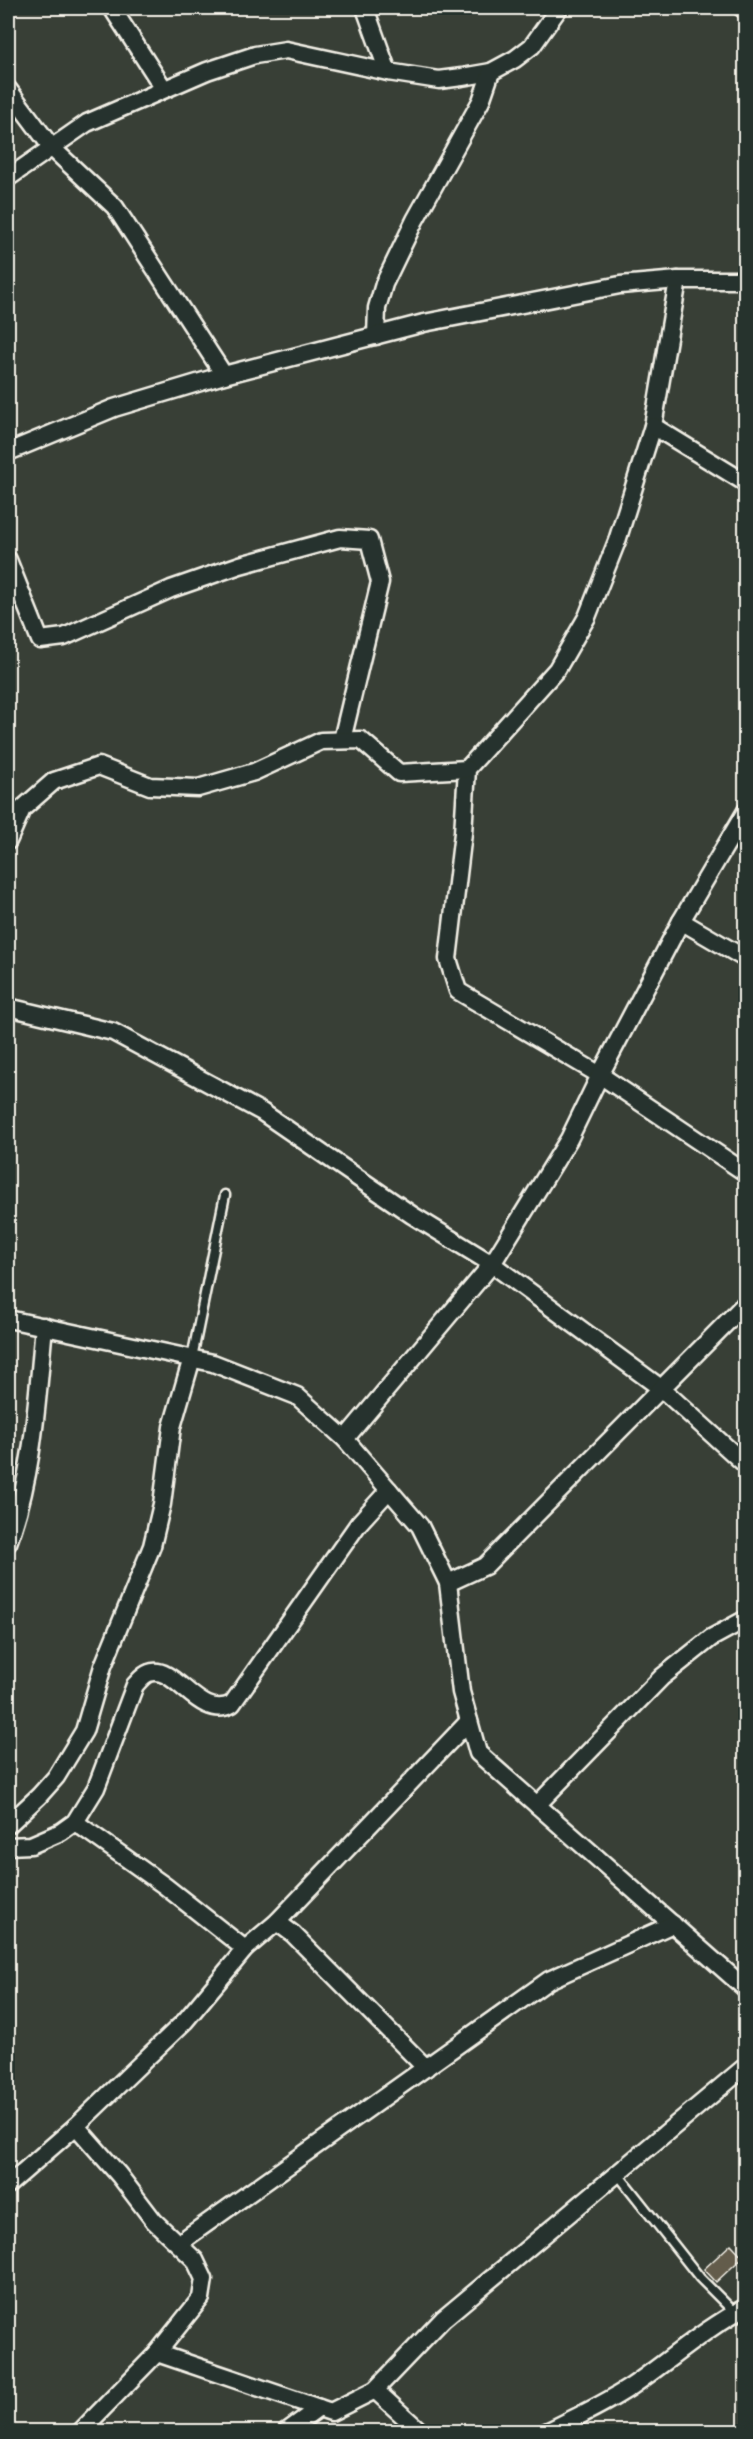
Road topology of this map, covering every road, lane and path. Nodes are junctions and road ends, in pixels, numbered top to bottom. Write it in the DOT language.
graph roads {
  1 [pos="112,8"];
  2 [pos="365,8"];
  3 [pos="559,8"];
  4 [pos="388,72"];
  5 [pos="491,72"];
  6 [pos="8,89"];
  7 [pos="164,89"];
  8 [pos="52,148"];
  9 [pos="8,178"];
  10 [pos="678,279"];
  11 [pos="746,280"];
  12 [pos="376,336"];
  13 [pos="224,375"];
  14 [pos="653,426"];
  15 [pos="8,452"];
  16 [pos="746,483"];
  17 [pos="8,561"];
  18 [pos="342,741"];
  19 [pos="467,769"];
  20 [pos="746,811"];
  21 [pos="8,841"];
  22 [pos="681,921"];
  23 [pos="746,959"];
  24 [pos="8,1007"];
  25 [pos="600,1075"];
  26 [pos="746,1173"];
  27 [pos="225,1195"];
  28 [pos="492,1264"];
  29 [pos="746,1303"];
  30 [pos="8,1319"];
  31 [pos="44,1326"];
  32 [pos="192,1358"];
  33 [pos="662,1389"];
  34 [pos="345,1439"];
  35 [pos="746,1465"];
  36 [pos="389,1490"];
  37 [pos="11,1520"];
  38 [pos="8,1543"];
  39 [pos="448,1583"];
  40 [pos="746,1619"];
  41 [pos="469,1721"];
  42 [pos="537,1805"];
  43 [pos="75,1822"];
  44 [pos="8,1825"];
  45 [pos="8,1846"];
  46 [pos="277,1922"];
  47 [pos="673,1924"];
  48 [pos="245,1949"];
  49 [pos="746,1989"];
  50 [pos="746,2066"];
  51 [pos="426,2068"];
  52 [pos="76,2126"];
  53 [pos="617,2173"];
  54 [pos="8,2184"];
  55 [pos="179,2243"];
  56 [pos="740,2310"];
  57 [pos="157,2353"];
  58 [pos="375,2390"];
  59 [pos="319,2408"];
  60 [pos="80,2432"];
  61 [pos="286,2432"];
  62 [pos="421,2432"];
  63 [pos="546,2432"];
  1 -- 7 [label="street"];
  2 -- 4 [label="street"];
  3 -- 5 [label="street"];
  4 -- 5 [label="street"];
  4 -- 7 [label="street"];
  5 -- 12 [label="street"];
  6 -- 8 [label="street"];
  7 -- 8 [label="street"];
  8 -- 9 [label="street"];
  8 -- 13 [label="street"];
  10 -- 11 [label="street"];
  10 -- 12 [label="street"];
  10 -- 14 [label="street"];
  12 -- 13 [label="street"];
  13 -- 15 [label="street"];
  14 -- 16 [label="street"];
  14 -- 19 [label="street"];
  17 -- 18 [label="street"];
  18 -- 19 [label="street"];
  18 -- 21 [label="street"];
  19 -- 25 [label="street"];
  20 -- 22 [label="street"];
  22 -- 23 [label="street"];
  22 -- 25 [label="street"];
  24 -- 28 [label="street"];
  25 -- 26 [label="street"];
  25 -- 28 [label="street"];
  27 -- 32 [label="lane"];
  28 -- 33 [label="street"];
  28 -- 34 [label="street"];
  29 -- 33 [label="street"];
  30 -- 31 [label="street"];
  31 -- 32 [label="street"];
  31 -- 37 [label="street"];
  32 -- 34 [label="street"];
  32 -- 44 [label="street"];
  33 -- 35 [label="street"];
  33 -- 39 [label="street"];
  34 -- 36 [label="street"];
  36 -- 39 [label="street"];
  36 -- 43 [label="street"];
  37 -- 38 [label="street"];
  39 -- 41 [label="street"];
  40 -- 42 [label="street"];
  41 -- 42 [label="street"];
  41 -- 46 [label="street"];
  42 -- 47 [label="street"];
  43 -- 45 [label="street"];
  43 -- 48 [label="street"];
  46 -- 48 [label="street"];
  46 -- 51 [label="street"];
  47 -- 49 [label="street"];
  47 -- 51 [label="street"];
  48 -- 52 [label="street"];
  50 -- 53 [label="street"];
  51 -- 55 [label="street"];
  52 -- 54 [label="street"];
  52 -- 55 [label="street"];
  53 -- 56 [label="lane"];
  53 -- 58 [label="street"];
  55 -- 57 [label="street"];
  56 -- 63 [label="street"];
  57 -- 59 [label="street"];
  57 -- 60 [label="street"];
  58 -- 59 [label="street"];
  58 -- 62 [label="street"];
  59 -- 61 [label="street"];
}
